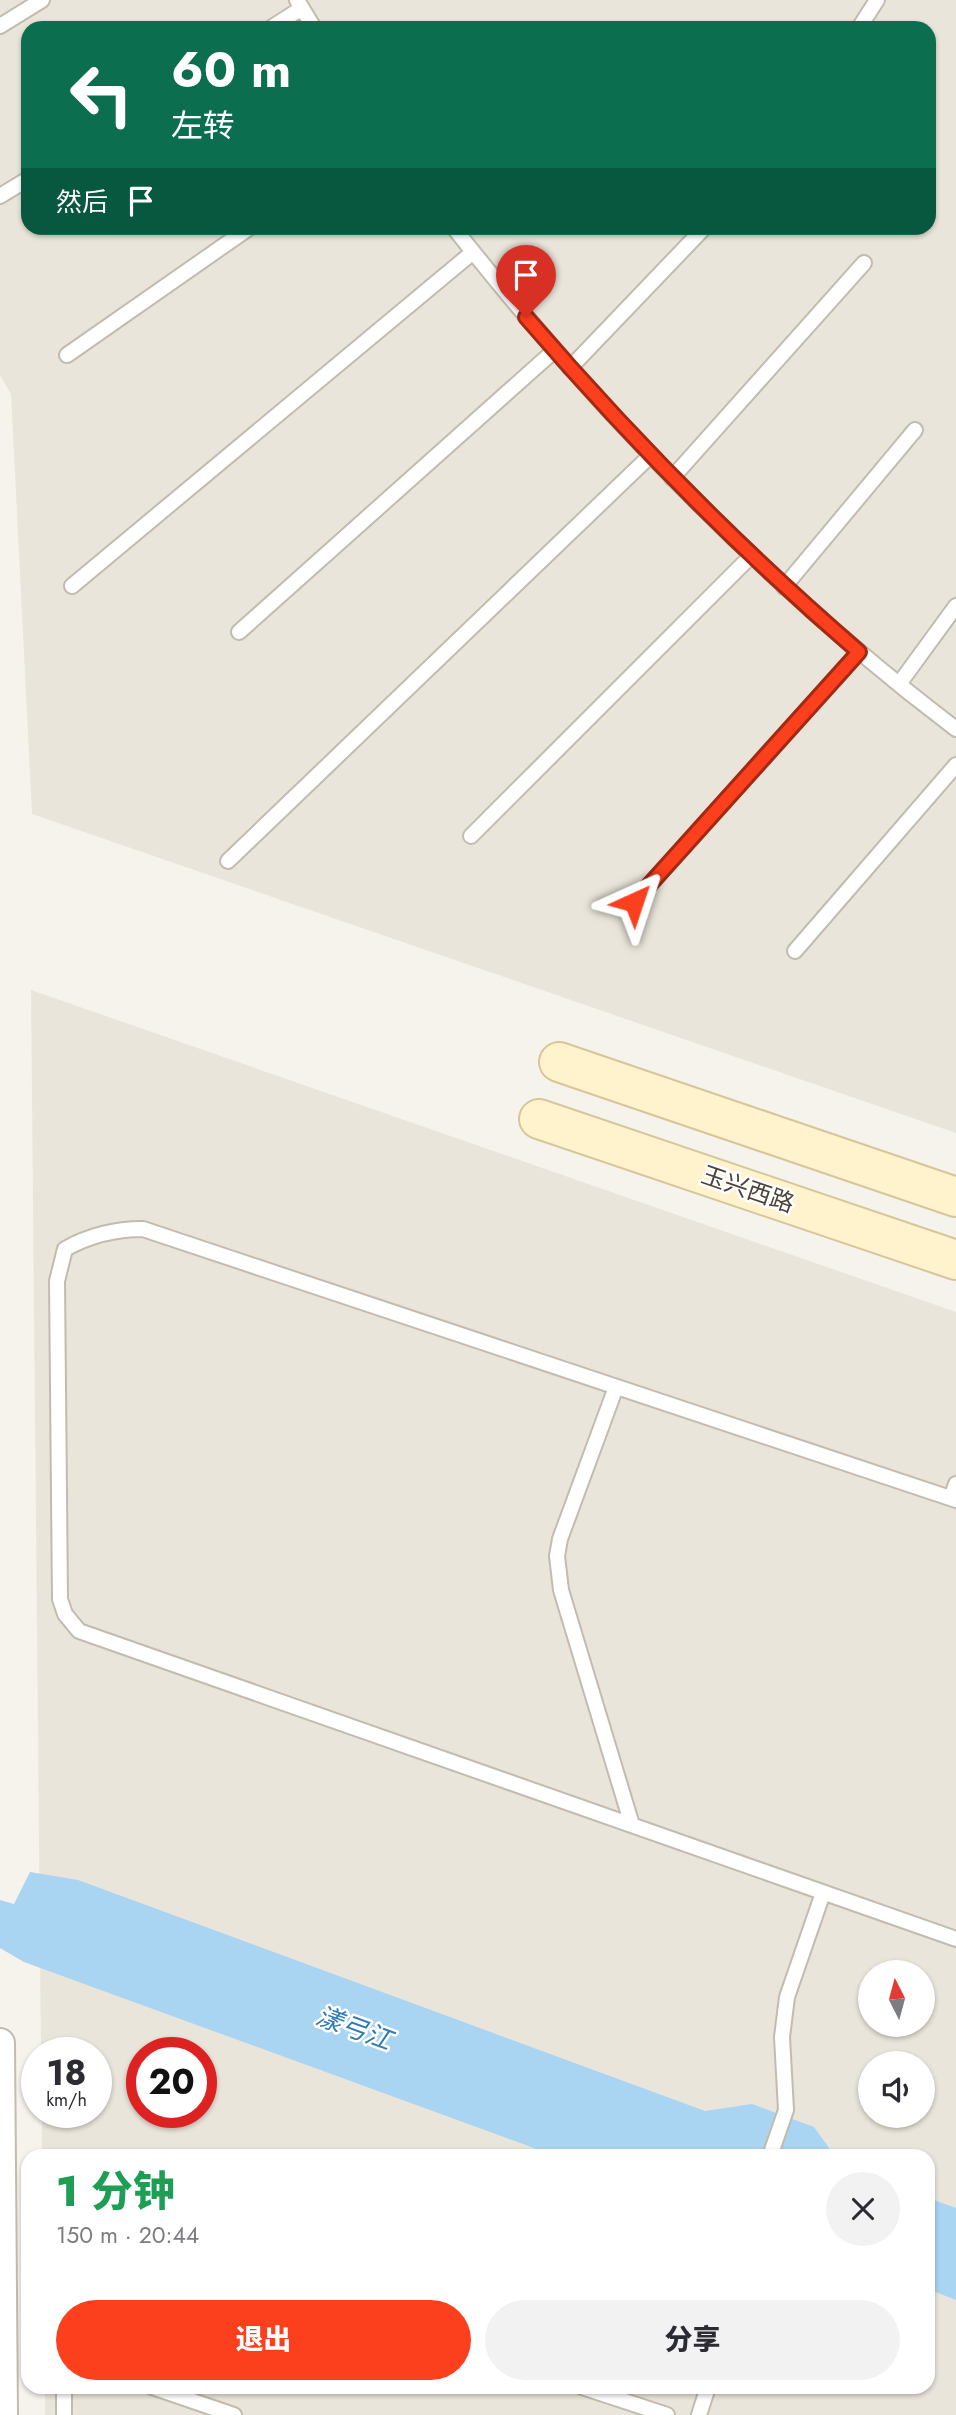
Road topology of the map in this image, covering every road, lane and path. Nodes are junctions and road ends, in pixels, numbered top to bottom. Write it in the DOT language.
graph roads {
  1 [pos="42,0"];
  2 [pos="877,0"];
  3 [pos="300,4"];
  4 [pos="279,21"];
  5 [pos="310,21"];
  6 [pos="864,21"];
  7 [pos="0,26"];
  8 [pos="21,183"];
  9 [pos="0,196"];
  10 [pos="239,235"];
  11 [pos="460,235"];
  12 [pos="697,235"];
  13 [pos="473,252"];
  14 [pos="864,264"];
  15 [pos="555,350"];
  16 [pos="67,355"];
  17 [pos="570,368"];
  18 [pos="915,430"];
  19 [pos="650,456"];
  20 [pos="672,478"];
  21 [pos="751,556"];
  22 [pos="72,586"];
  23 [pos="784,587"];
  24 [pos="956,606"];
  25 [pos="239,632"];
  26 [pos="859,652"];
  27 [pos="899,684"];
  28 [pos="956,729"];
  29 [pos="956,765"];
  30 [pos="471,836"];
  31 [pos="228,861"];
  32 [pos="634,902"];
  33 [pos="795,951"];
  34 [pos="956,1196"];
  35 [pos="956,1260"];
  36 [pos="615,1387"];
  37 [pos="956,1484"];
  38 [pos="954,1499"];
  39 [pos="632,1825"];
  40 [pos="823,1893"];
  41 [pos="953,1936"];
  42 [pos="0,2043"];
  43 [pos="772,2149"];
  44 [pos="64,2394"];
  45 [pos="172,2394"];
  46 [pos="603,2394"];
  47 [pos="706,2394"];
  48 [pos="3,2415"];
  49 [pos="64,2415"];
  50 [pos="234,2415"];
  51 [pos="667,2415"];
  52 [pos="699,2415"];
  1 -- 7 [label="lane"];
  2 -- 6 [label="lane"];
  3 -- 4 [label="lane"];
  3 -- 5 [label="lane"];
  8 -- 9 [label="lane"];
  10 -- 16 [label="lane"];
  11 -- 13 [label="lane"];
  12 -- 17 [label="lane"];
  13 -- 15 [label="lane"];
  13 -- 22 [label="lane"];
  14 -- 20 [label="lane"];
  15 -- 17 [label="lane"];
  15 -- 25 [label="lane"];
  17 -- 19 [label="lane"];
  18 -- 23 [label="lane"];
  19 -- 20 [label="lane"];
  19 -- 31 [label="lane"];
  20 -- 21 [label="lane"];
  21 -- 23 [label="lane"];
  21 -- 30 [label="lane"];
  23 -- 26 [label="lane"];
  24 -- 27 [label="lane"];
  26 -- 27 [label="lane"];
  26 -- 32 [label="lane"];
  27 -- 28 [label="lane"];
  29 -- 33 [label="lane"];
  34 -- 35 [label="main road, 玉兴西路"];
  36 -- 38 [label="lane"];
  36 -- 39 [label="lane"];
  36 -- 39 [label="lane"];
  37 -- 38 [label="lane"];
  39 -- 40 [label="lane"];
  40 -- 41 [label="lane"];
  40 -- 43 [label="lane"];
  42 -- 48 [label="street"];
  44 -- 49 [label="lane"];
  45 -- 50 [label="lane"];
  46 -- 51 [label="lane"];
  47 -- 52 [label="lane"];
}
